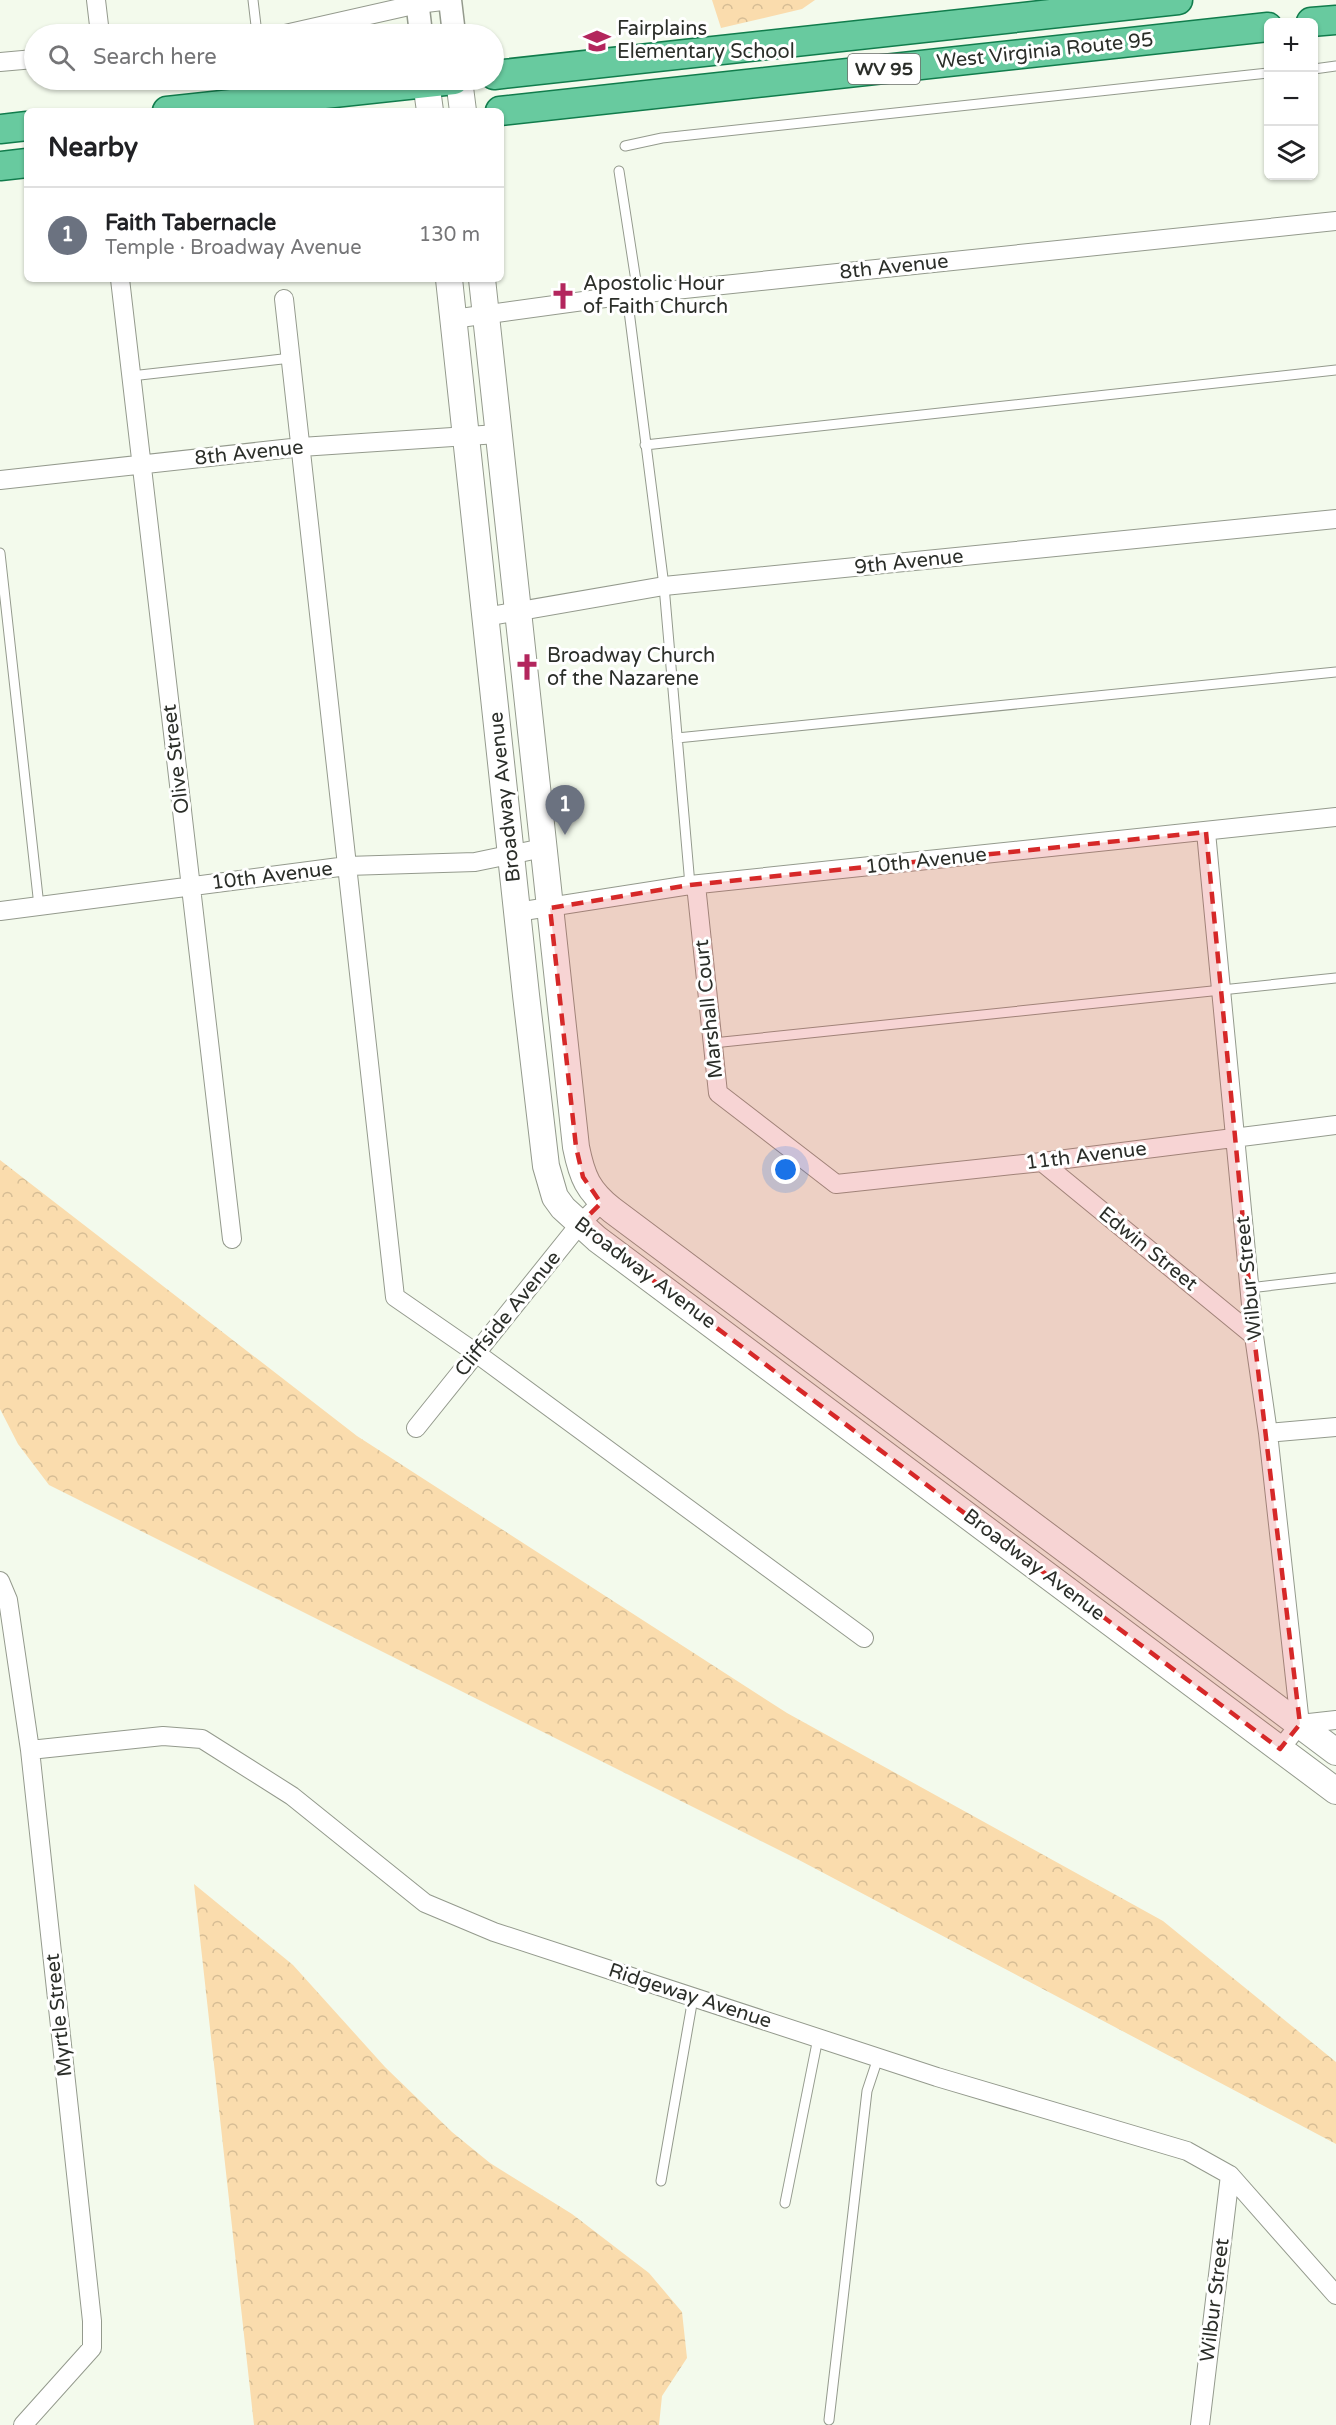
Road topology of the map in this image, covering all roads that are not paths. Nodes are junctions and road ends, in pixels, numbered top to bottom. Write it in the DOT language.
graph roads {
  1 [pos="96,0"];
  2 [pos="253,0"];
  3 [pos="450,0"];
  4 [pos="1178,0"];
  5 [pos="418,2"];
  6 [pos="1336,20"];
  7 [pos="1318,21"];
  8 [pos="99,24"];
  9 [pos="256,24"];
  10 [pos="327,24"];
  11 [pos="420,24"];
  12 [pos="453,24"];
  13 [pos="1264,28"];
  14 [pos="24,60"];
  15 [pos="0,62"];
  16 [pos="1336,66"];
  17 [pos="1318,68"];
  18 [pos="504,74"];
  19 [pos="1264,74"];
  20 [pos="348,90"];
  21 [pos="427,90"];
  22 [pos="460,90"];
  23 [pos="193,108"];
  24 [pos="430,108"];
  25 [pos="463,108"];
  26 [pos="504,111"];
  27 [pos="24,126"];
  28 [pos="0,129"];
  29 [pos="625,146"];
  30 [pos="24,163"];
  31 [pos="0,166"];
  32 [pos="619,171"];
  33 [pos="1336,221"];
  34 [pos="120,282"];
  35 [pos="449,282"];
  36 [pos="482,282"];
  37 [pos="633,294"];
  38 [pos="284,299"];
  39 [pos="485,315"];
  40 [pos="453,319"];
  41 [pos="291,358"];
  42 [pos="1336,370"];
  43 [pos="131,376"];
  44 [pos="498,434"];
  45 [pos="465,438"];
  46 [pos="645,445"];
  47 [pos="301,447"];
  48 [pos="141,464"];
  49 [pos="0,480"];
  50 [pos="1336,519"];
  51 [pos="0,553"];
  52 [pos="664,586"];
  53 [pos="517,612"];
  54 [pos="484,617"];
  55 [pos="1336,672"];
  56 [pos="677,738"];
  57 [pos="1336,817"];
  58 [pos="1206,832"];
  59 [pos="543,848"];
  60 [pos="511,853"];
  61 [pos="347,866"];
  62 [pos="693,885"];
  63 [pos="190,886"];
  64 [pos="39,906"];
  65 [pos="550,908"];
  66 [pos="0,911"];
  67 [pos="517,912"];
  68 [pos="1336,978"];
  69 [pos="1221,990"];
  70 [pos="713,1043"];
  71 [pos="1336,1125"];
  72 [pos="1235,1136"];
  73 [pos="1042,1162"];
  74 [pos="836,1184"];
  75 [pos="602,1202"];
  76 [pos="579,1225"];
  77 [pos="232,1239"];
  78 [pos="1336,1278"];
  79 [pos="1249,1288"];
  80 [pos="1254,1336"];
  81 [pos="476,1353"];
  82 [pos="1336,1427"];
  83 [pos="416,1428"];
  84 [pos="1268,1433"];
  85 [pos="0,1581"];
  86 [pos="864,1638"];
  87 [pos="1336,1720"];
  88 [pos="1300,1724"];
  89 [pos="1280,1749"];
  90 [pos="30,1750"];
  91 [pos="1336,1752"];
  92 [pos="1336,1791"];
  93 [pos="693,1998"];
  94 [pos="818,2038"];
  95 [pos="878,2058"];
  96 [pos="1230,2175"];
  97 [pos="661,2181"];
  98 [pos="785,2203"];
  99 [pos="1336,2295"];
  100 [pos="829,2420"];
  101 [pos="23,2425"];
  102 [pos="1200,2425"];
  1 -- 8 [label="street"];
  2 -- 9 [label="lane"];
  3 -- 5 [label="street"];
  3 -- 12 [label="street"];
  4 -- 18 [label="main road, West Virginia Route 95 / WV 95"];
  5 -- 10 [label="street"];
  5 -- 11 [label="street"];
  6 -- 7 [label="main road"];
  13 -- 26 [label="main road, West Virginia Route 95 / WV 95"];
  14 -- 15 [label="street"];
  16 -- 17 [label="lane"];
  19 -- 29 [label="lane"];
  20 -- 23 [label="main road"];
  21 -- 24 [label="main road"];
  22 -- 25 [label="main road"];
  27 -- 28 [label="main road"];
  30 -- 31 [label="main road"];
  32 -- 37 [label="lane"];
  33 -- 37 [label="street, 8th Avenue"];
  34 -- 43 [label="street, Olive Street"];
  35 -- 40 [label="main road, Broadway Avenue"];
  36 -- 39 [label="main road, Broadway Avenue"];
  37 -- 39 [label="street, 8th Avenue"];
  37 -- 46 [label="lane"];
  38 -- 41 [label="street"];
  39 -- 40 [label="street, 8th Avenue"];
  39 -- 44 [label="main road, Broadway Avenue"];
  40 -- 45 [label="main road, Broadway Avenue"];
  41 -- 43 [label="lane"];
  41 -- 47 [label="street"];
  42 -- 46 [label="lane"];
  43 -- 48 [label="street, Olive Street"];
  44 -- 45 [label="street, 8th Avenue"];
  44 -- 53 [label="main road, Broadway Avenue"];
  45 -- 47 [label="street, 8th Avenue"];
  45 -- 54 [label="main road, Broadway Avenue"];
  46 -- 52 [label="lane"];
  47 -- 48 [label="street, 8th Avenue"];
  47 -- 61 [label="street"];
  48 -- 49 [label="street, 8th Avenue"];
  48 -- 63 [label="street, Olive Street"];
  50 -- 52 [label="street, 9th Avenue"];
  51 -- 64 [label="lane"];
  52 -- 53 [label="street, 9th Avenue"];
  52 -- 56 [label="lane"];
  53 -- 54 [label="street, 9th Avenue"];
  53 -- 59 [label="main road, Broadway Avenue"];
  54 -- 60 [label="main road, Broadway Avenue"];
  55 -- 56 [label="lane"];
  56 -- 62 [label="lane"];
  57 -- 58 [label="street, 10th Avenue"];
  58 -- 62 [label="street, 10th Avenue"];
  58 -- 69 [label="street, Wilbur Street"];
  59 -- 60 [label="street, 10th Avenue"];
  59 -- 65 [label="main road, Broadway Avenue"];
  60 -- 61 [label="street, 10th Avenue"];
  60 -- 67 [label="main road, Broadway Avenue"];
  61 -- 63 [label="street, 10th Avenue"];
  61 -- 81 [label="street"];
  62 -- 65 [label="street, 10th Avenue"];
  62 -- 70 [label="street, Marshall Court"];
  63 -- 64 [label="street, 10th Avenue"];
  63 -- 77 [label="street, Olive Street"];
  64 -- 66 [label="street, 10th Avenue"];
  65 -- 67 [label="street, 10th Avenue"];
  65 -- 75 [label="main road, Broadway Avenue"];
  67 -- 76 [label="main road, Broadway Avenue"];
  68 -- 69 [label="lane"];
  69 -- 70 [label="lane"];
  69 -- 72 [label="street, Wilbur Street"];
  70 -- 74 [label="street, Marshall Court"];
  71 -- 72 [label="street, 11th Avenue"];
  72 -- 73 [label="street, 11th Avenue"];
  72 -- 79 [label="street, Wilbur Street"];
  73 -- 74 [label="street, 11th Avenue"];
  73 -- 80 [label="street, Edwin Street"];
  75 -- 76 [label="street, Cliffside Avenue"];
  75 -- 88 [label="main road, Broadway Avenue"];
  76 -- 81 [label="street, Cliffside Avenue"];
  76 -- 89 [label="main road, Broadway Avenue"];
  78 -- 79 [label="lane"];
  79 -- 80 [label="street, Wilbur Street"];
  80 -- 84 [label="street, Wilbur Street"];
  81 -- 83 [label="street, Cliffside Avenue"];
  81 -- 86 [label="street"];
  82 -- 84 [label="street"];
  84 -- 88 [label="street, Wilbur Street"];
  85 -- 90 [label="street, Myrtle Street"];
  87 -- 88 [label="street"];
  88 -- 89 [label="street"];
  88 -- 91 [label="main road, Broadway Avenue"];
  89 -- 92 [label="main road, Broadway Avenue"];
  90 -- 93 [label="street, Ridgeway Avenue"];
  90 -- 101 [label="street, Myrtle Street"];
  93 -- 94 [label="street, Ridgeway Avenue"];
  93 -- 97 [label="lane"];
  94 -- 95 [label="street, Ridgeway Avenue"];
  94 -- 98 [label="lane"];
  95 -- 96 [label="street, Ridgeway Avenue"];
  95 -- 100 [label="lane"];
  96 -- 99 [label="street, Ridgeway Avenue"];
  96 -- 102 [label="street, Wilbur Street"];
}
